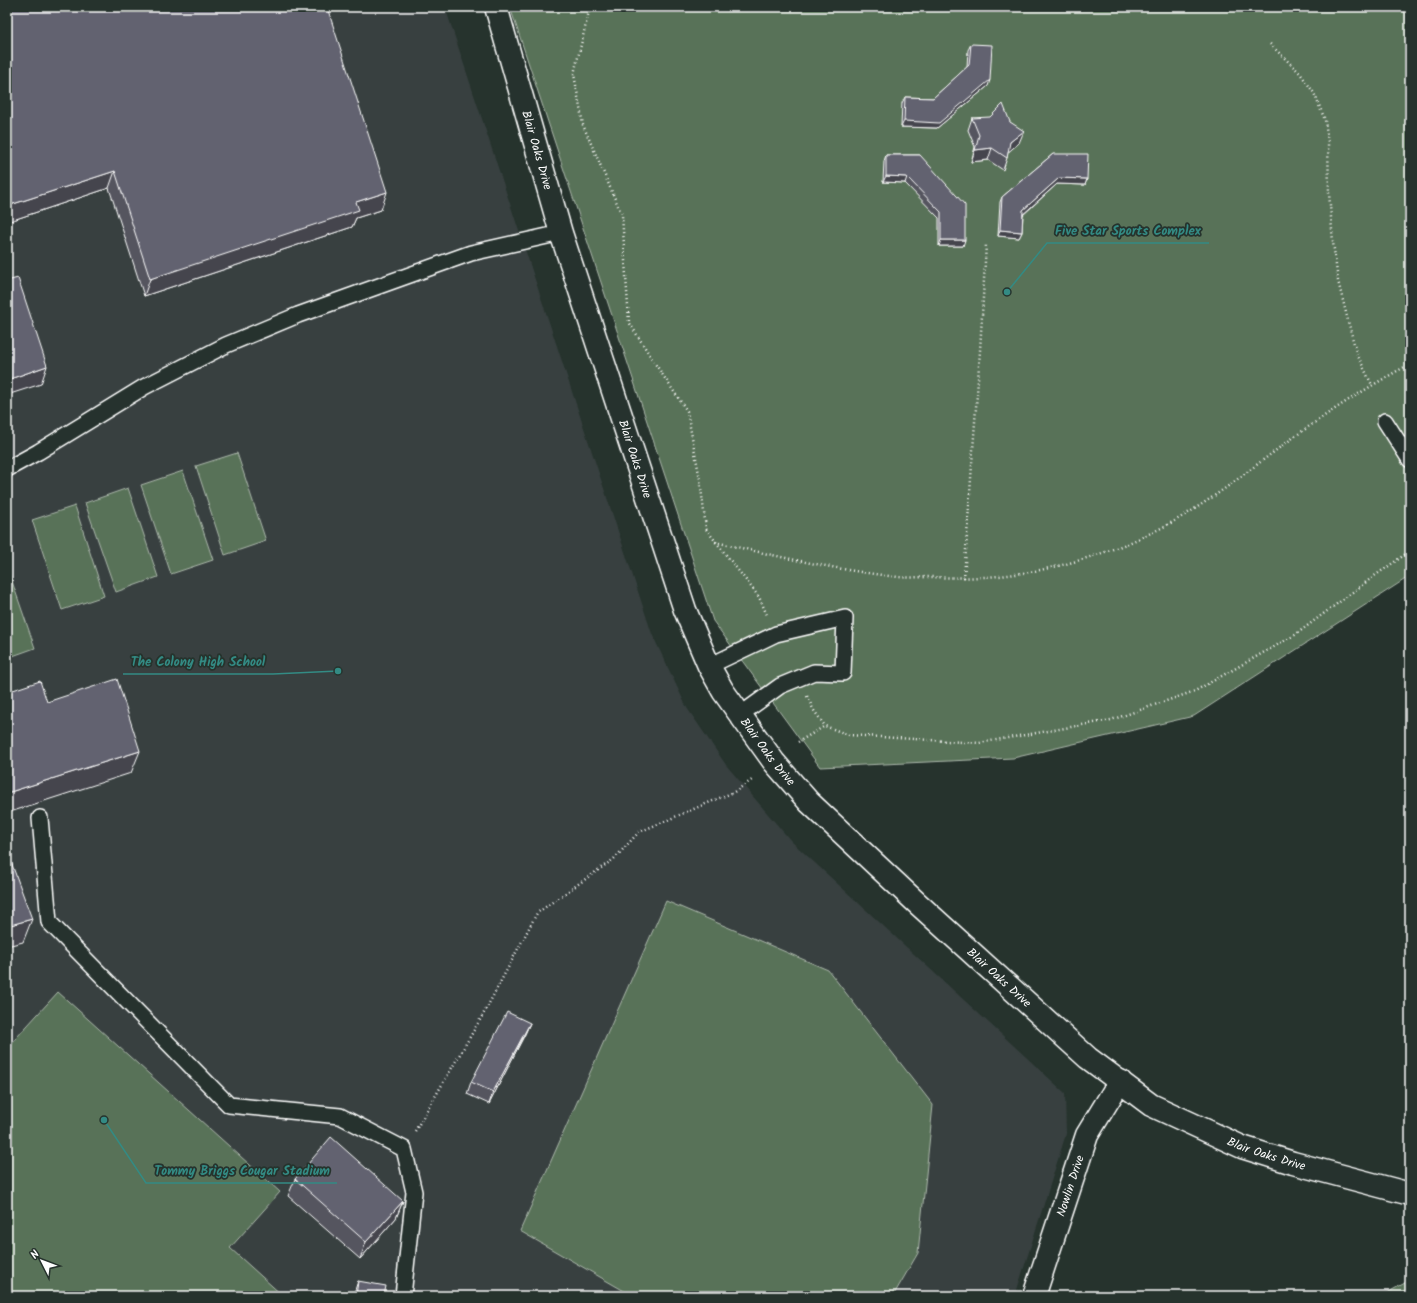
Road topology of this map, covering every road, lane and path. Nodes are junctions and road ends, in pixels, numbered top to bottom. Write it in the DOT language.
graph roads {
  1 [pos="496,7"];
  2 [pos="590,7"];
  3 [pos="1270,44"];
  4 [pos="561,233"];
  5 [pos="986,244"];
  6 [pos="1410,364"];
  7 [pos="1372,385"];
  8 [pos="1384,421"];
  9 [pos="1410,460"];
  10 [pos="7,469"];
  11 [pos="715,541"];
  12 [pos="1410,551"];
  13 [pos="964,578"];
  14 [pos="776,634"];
  15 [pos="709,666"];
  16 [pos="799,678"];
  17 [pos="740,715"];
  18 [pos="826,726"];
  19 [pos="798,742"];
  20 [pos="752,780"];
  21 [pos="40,818"];
  22 [pos="1120,1081"];
  23 [pos="404,1148"];
  24 [pos="1410,1194"];
  25 [pos="403,1296"];
  26 [pos="1034,1296"];
  1 -- 4 [label="street, Blair Oaks Drive"];
  2 -- 11 [label="path"];
  3 -- 7 [label="path"];
  4 -- 10 [label="lane"];
  4 -- 15 [label="street, Blair Oaks Drive"];
  5 -- 13 [label="path"];
  6 -- 7 [label="path"];
  7 -- 13 [label="path"];
  8 -- 9 [label="lane"];
  11 -- 13 [label="path"];
  11 -- 14 [label="path"];
  12 -- 18 [label="path"];
  14 -- 15 [label="lane"];
  14 -- 16 [label="lane"];
  15 -- 17 [label="street, Blair Oaks Drive"];
  16 -- 17 [label="lane"];
  16 -- 18 [label="path"];
  17 -- 22 [label="street, Blair Oaks Drive"];
  18 -- 19 [label="path"];
  20 -- 23 [label="path"];
  21 -- 23 [label="lane"];
  22 -- 24 [label="street, Blair Oaks Drive"];
  22 -- 26 [label="street, Nowlin Drive"];
  23 -- 25 [label="lane"];
}
